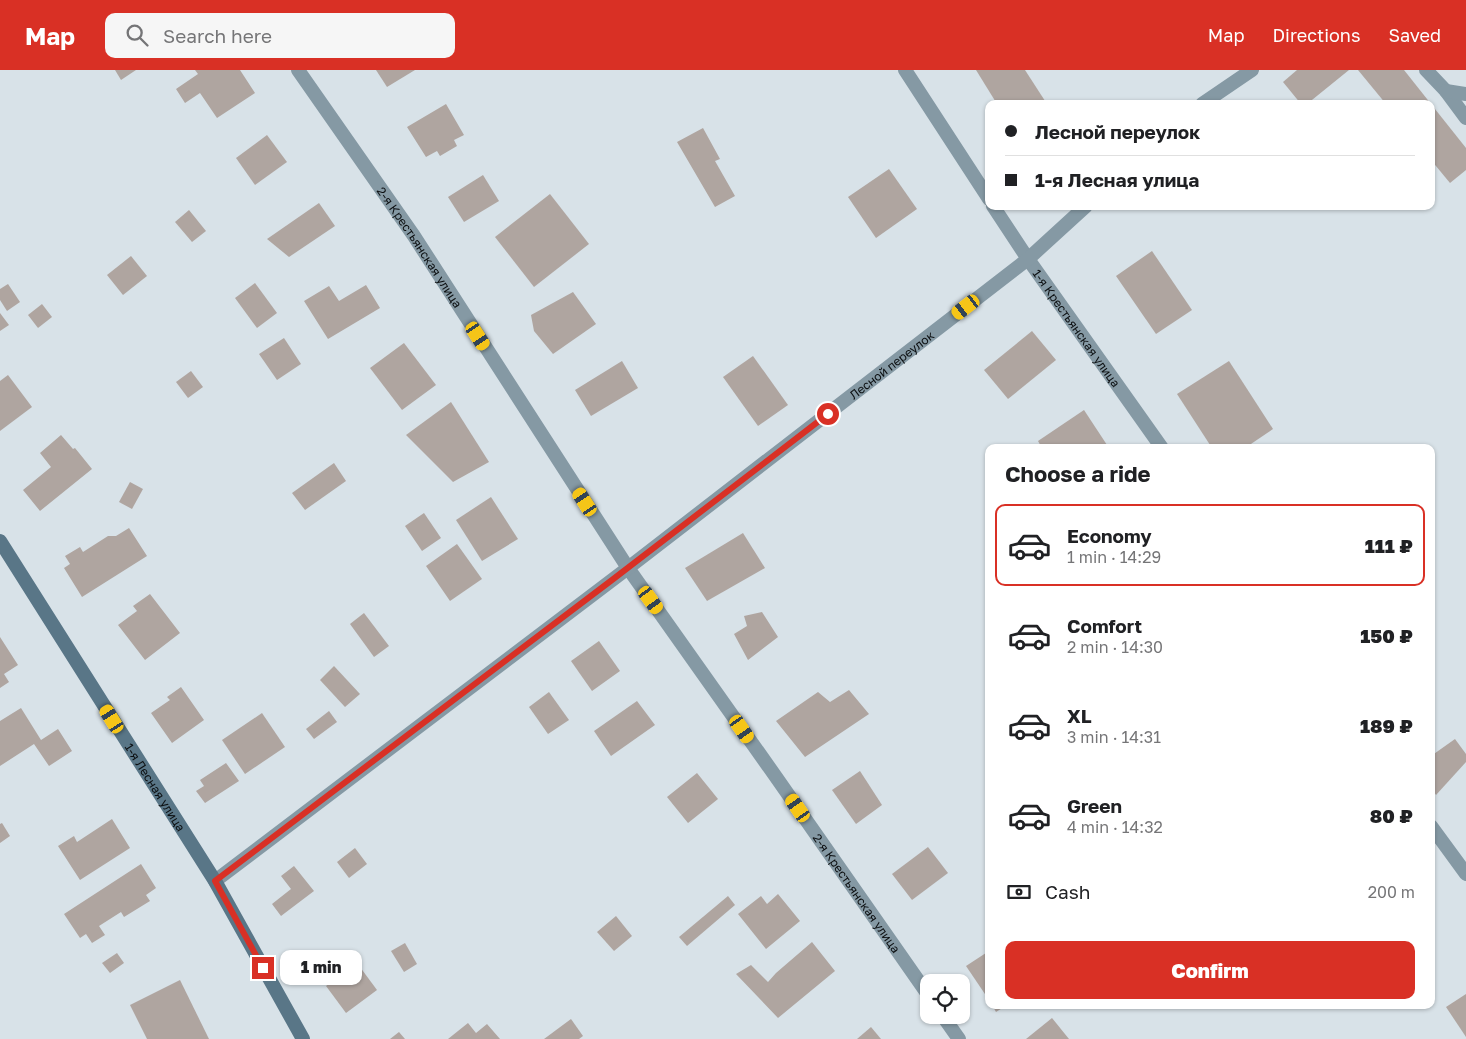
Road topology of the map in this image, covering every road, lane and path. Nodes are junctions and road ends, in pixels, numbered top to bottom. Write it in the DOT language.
graph roads {
  1 [pos="298,70"];
  2 [pos="905,70"];
  3 [pos="1252,70"];
  4 [pos="1426,70"];
  5 [pos="1446,91"];
  6 [pos="1466,94"];
  7 [pos="1208,100"];
  8 [pos="1466,118"];
  9 [pos="985,193"];
  10 [pos="997,210"];
  11 [pos="1082,210"];
  12 [pos="1028,260"];
  13 [pos="1159,444"];
  14 [pos="0,541"];
  15 [pos="628,568"];
  16 [pos="1435,831"];
  17 [pos="1466,874"];
  18 [pos="215,881"];
  19 [pos="920,983"];
  20 [pos="948,1024"];
  21 [pos="303,1039"];
  22 [pos="959,1039"];
  1 -- 15 [label="street, 2-я Крестьянская улица"];
  2 -- 9 [label="street"];
  3 -- 7 [label="street"];
  4 -- 5 [label="street"];
  5 -- 6 [label="street"];
  5 -- 8 [label="street"];
  10 -- 12 [label="street, 1-я Крестьянская улица"];
  11 -- 12 [label="street, Лесной переулок"];
  12 -- 13 [label="street, 1-я Крестьянская улица"];
  12 -- 15 [label="street, Лесной переулок"];
  14 -- 18 [label="main road, 1-я Лесная улица"];
  15 -- 18 [label="street, Лесной переулок"];
  15 -- 19 [label="street, 2-я Крестьянская улица"];
  16 -- 17 [label="street"];
  18 -- 21 [label="main road, 1-я Лесная улица"];
  20 -- 22 [label="street"];
}
